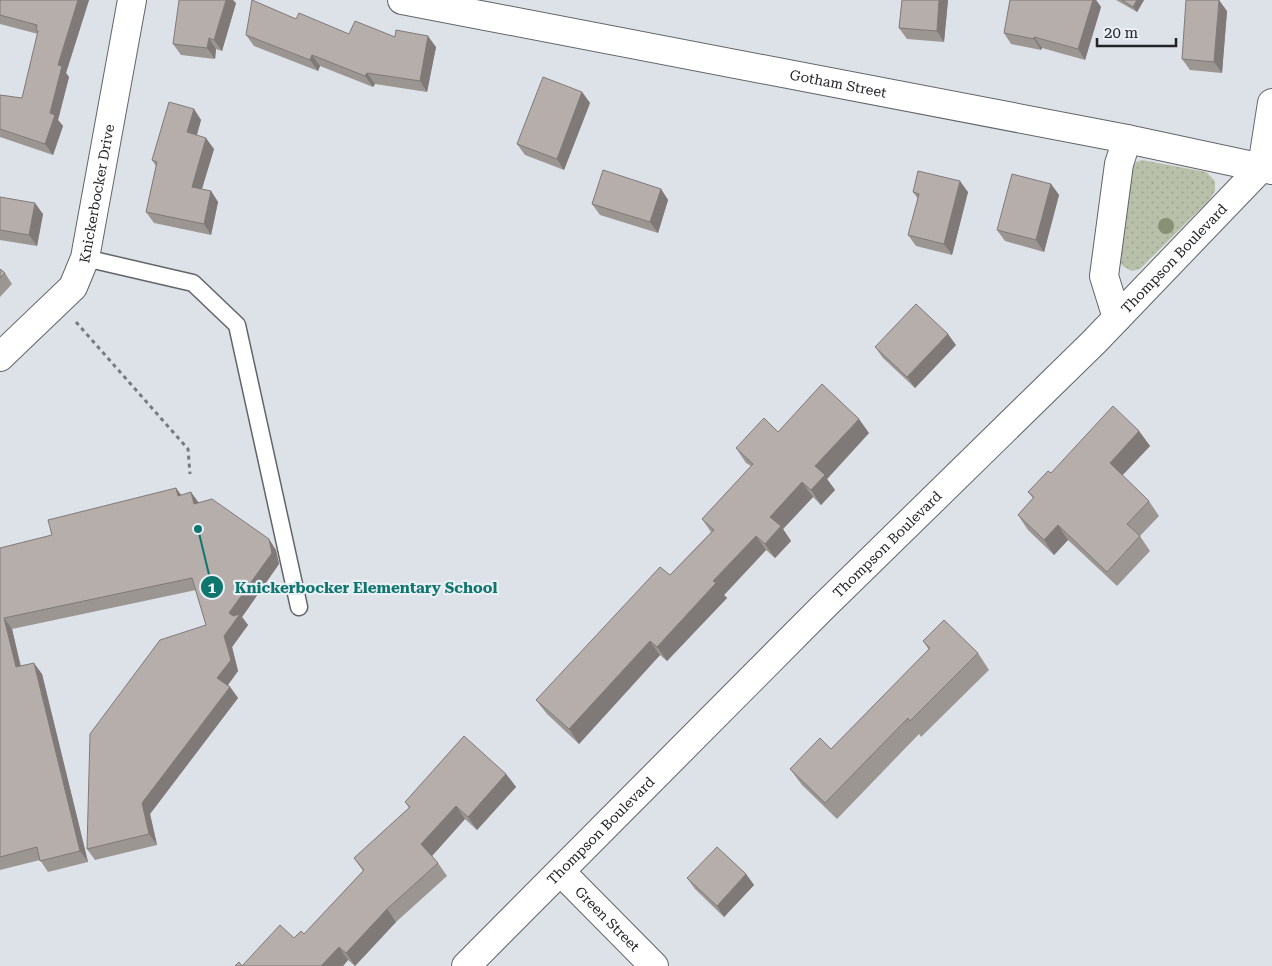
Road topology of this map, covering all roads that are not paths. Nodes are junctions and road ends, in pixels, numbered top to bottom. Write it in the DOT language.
graph roads {
  1 [pos="132,0"];
  2 [pos="402,0"];
  3 [pos="1272,103"];
  4 [pos="1127,139"];
  5 [pos="1267,168"];
  6 [pos="85,258"];
  7 [pos="1117,318"];
  8 [pos="0,357"];
  9 [pos="299,606"];
  10 [pos="561,872"];
  11 [pos="466,966"];
  12 [pos="654,966"];
  1 -- 6 [label="street, Knickerbocker Drive"];
  2 -- 4 [label="street, Gotham Street"];
  3 -- 5 [label="street"];
  4 -- 5 [label="street, Gotham Street"];
  4 -- 7 [label="street"];
  5 -- 7 [label="street, Thompson Boulevard"];
  6 -- 8 [label="street, Knickerbocker Drive"];
  6 -- 9 [label="lane"];
  7 -- 10 [label="street, Thompson Boulevard"];
  10 -- 11 [label="street, Thompson Boulevard"];
  10 -- 12 [label="street, Green Street"];
}
